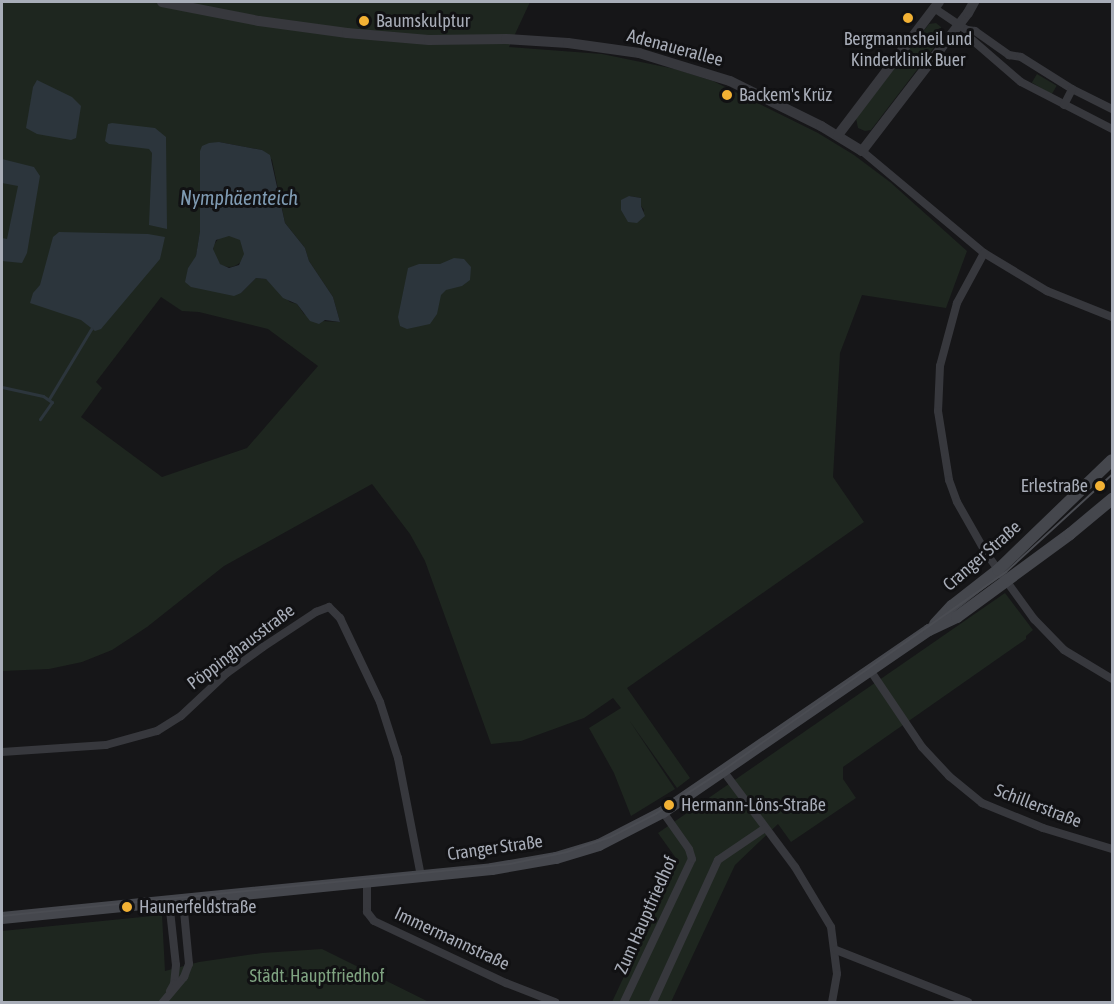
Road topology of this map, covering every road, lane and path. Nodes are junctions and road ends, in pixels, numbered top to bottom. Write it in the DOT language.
graph roads {
  1 [pos="162,2"];
  2 [pos="974,2"];
  3 [pos="936,5"];
  4 [pos="963,27"];
  5 [pos="1009,55"];
  6 [pos="1003,65"];
  7 [pos="1072,89"];
  8 [pos="1064,105"];
  9 [pos="1113,109"];
  10 [pos="1113,129"];
  11 [pos="838,135"];
  12 [pos="862,151"];
  13 [pos="984,253"];
  14 [pos="1113,317"];
  15 [pos="1113,460"];
  16 [pos="1113,499"];
  17 [pos="998,570"];
  18 [pos="1005,582"];
  19 [pos="929,630"];
  20 [pos="870,670"];
  21 [pos="1113,680"];
  22 [pos="2,752"];
  23 [pos="724,772"];
  24 [pos="663,812"];
  25 [pos="765,828"];
  26 [pos="1113,849"];
  27 [pos="422,876"];
  28 [pos="367,881"];
  29 [pos="183,900"];
  30 [pos="169,902"];
  31 [pos="2,918"];
  32 [pos="836,950"];
  33 [pos="163,1002"];
  34 [pos="555,1002"];
  35 [pos="624,1002"];
  36 [pos="652,1002"];
  37 [pos="832,1002"];
  38 [pos="968,1002"];
  1 -- 11 [label="street, Adenauerallee"];
  2 -- 4 [label="street"];
  3 -- 4 [label="street"];
  3 -- 11 [label="street"];
  4 -- 5 [label="street"];
  4 -- 6 [label="street"];
  4 -- 12 [label="street"];
  5 -- 6 [label="street"];
  5 -- 7 [label="street"];
  6 -- 8 [label="street"];
  7 -- 8 [label="street"];
  7 -- 9 [label="street"];
  8 -- 10 [label="street"];
  11 -- 12 [label="street, Adenauerallee"];
  12 -- 13 [label="street, Adenauerallee"];
  13 -- 14 [label="street, Adenauerallee"];
  13 -- 17 [label="street"];
  15 -- 17 [label="main road, Cranger Straße"];
  16 -- 18 [label="main road, Cranger Straße"];
  17 -- 18 [label="street"];
  17 -- 19 [label="main road, Cranger Straße"];
  18 -- 19 [label="main road, Cranger Straße"];
  18 -- 21 [label="street"];
  19 -- 20 [label="main road, Cranger Straße"];
  20 -- 23 [label="main road, Cranger Straße"];
  20 -- 26 [label="street, Schillerstraße"];
  22 -- 27 [label="street, Pöppinghausstraße"];
  23 -- 24 [label="main road, Cranger Straße"];
  23 -- 25 [label="street"];
  24 -- 27 [label="main road, Cranger Straße"];
  24 -- 35 [label="street, Zum Hauptfriedhof"];
  25 -- 32 [label="street"];
  25 -- 36 [label="street"];
  27 -- 28 [label="main road, Cranger Straße"];
  28 -- 29 [label="main road, Cranger Straße"];
  28 -- 34 [label="street, Immermannstraße"];
  29 -- 30 [label="main road, Cranger Straße"];
  29 -- 33 [label="street"];
  30 -- 31 [label="main road, Cranger Straße"];
  30 -- 33 [label="street"];
  32 -- 37 [label="street"];
  32 -- 38 [label="street"];
}
